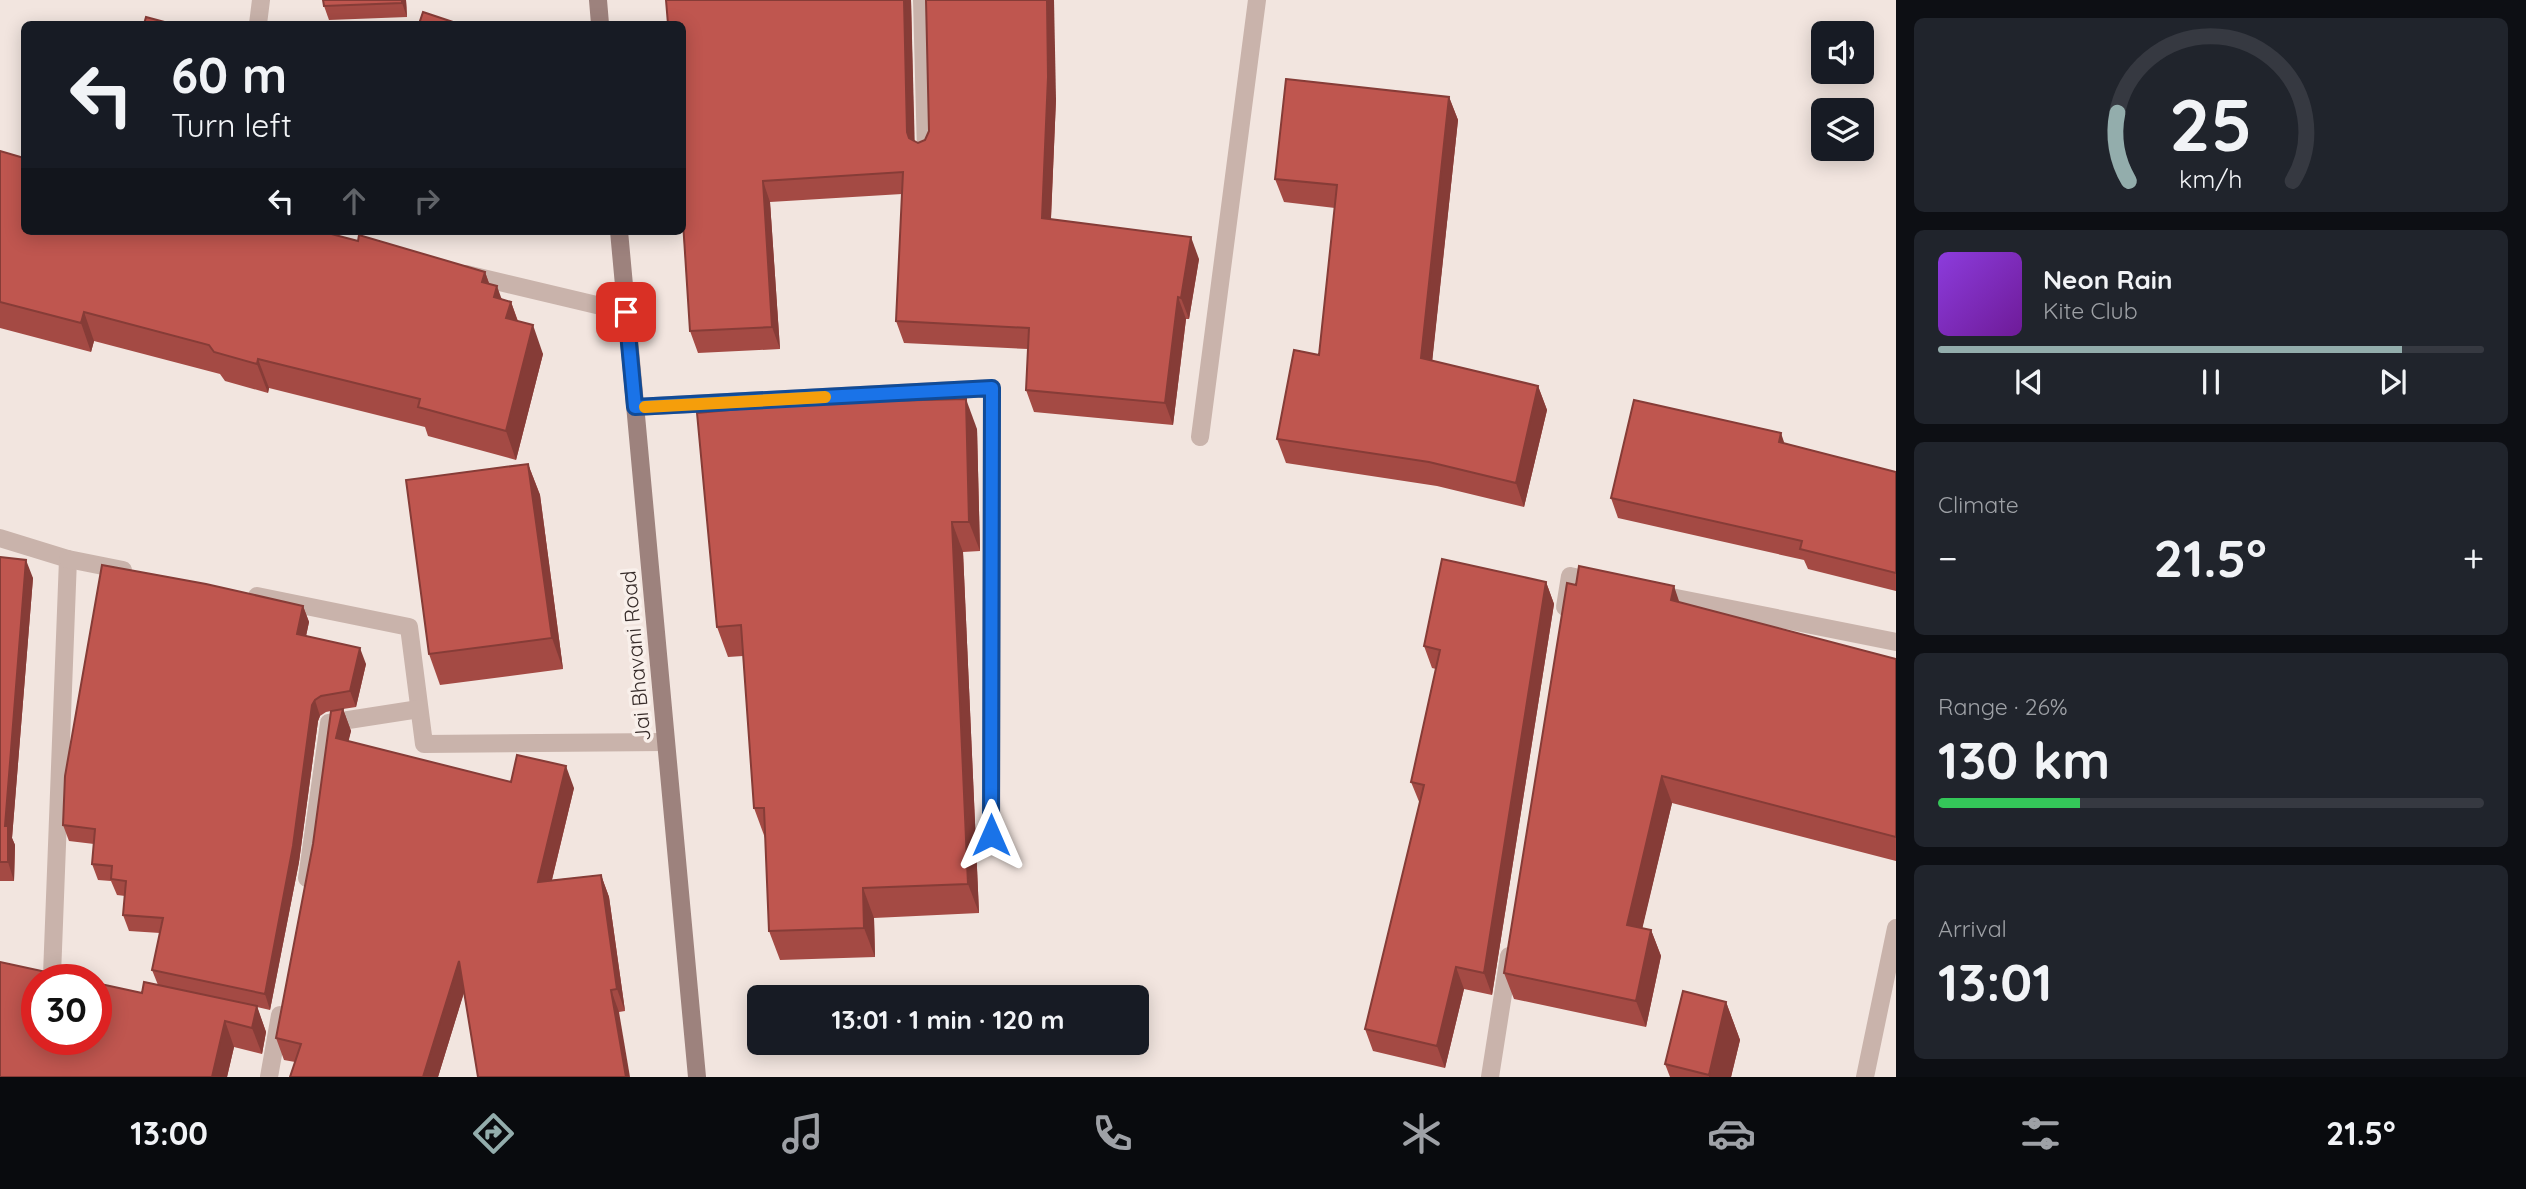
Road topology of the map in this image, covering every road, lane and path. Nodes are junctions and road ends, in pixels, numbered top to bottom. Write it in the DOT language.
graph roads {
  1 [pos="261,0"];
  2 [pos="598,0"];
  3 [pos="922,0"];
  4 [pos="1257,0"];
  5 [pos="258,21"];
  6 [pos="600,21"];
  7 [pos="926,153"];
  8 [pos="619,235"];
  9 [pos="450,270"];
  10 [pos="626,312"];
  11 [pos="635,407"];
  12 [pos="1200,437"];
  13 [pos="0,538"];
  14 [pos="68,559"];
  15 [pos="136,572"];
  16 [pos="1610,584"];
  17 [pos="1638,590"];
  18 [pos="245,594"];
  19 [pos="1561,630"];
  20 [pos="1896,642"];
  21 [pos="419,709"];
  22 [pos="666,743"];
  23 [pos="991,835"];
  24 [pos="305,891"];
  25 [pos="1896,928"];
  26 [pos="1512,941"];
  27 [pos="46,964"];
  28 [pos="284,996"];
  29 [pos="269,1077"];
  30 [pos="696,1077"];
  31 [pos="1490,1077"];
  32 [pos="1865,1077"];
  1 -- 5 [label="street"];
  2 -- 6 [label="street"];
  3 -- 7 [label="street"];
  4 -- 12 [label="street"];
  8 -- 10 [label="street, Jai Bhavani Road"];
  9 -- 10 [label="street"];
  10 -- 11 [label="street, Jai Bhavani Road"];
  11 -- 22 [label="street, Jai Bhavani Road"];
  11 -- 23 [label="street"];
  13 -- 14 [label="street"];
  14 -- 15 [label="street"];
  14 -- 27 [label="street"];
  16 -- 19 [label="street"];
  17 -- 20 [label="street"];
  18 -- 21 [label="street"];
  21 -- 22 [label="street"];
  21 -- 24 [label="street"];
  22 -- 30 [label="street, Jai Bhavani Road"];
  25 -- 32 [label="street"];
  26 -- 31 [label="street"];
  28 -- 29 [label="street"];
}
